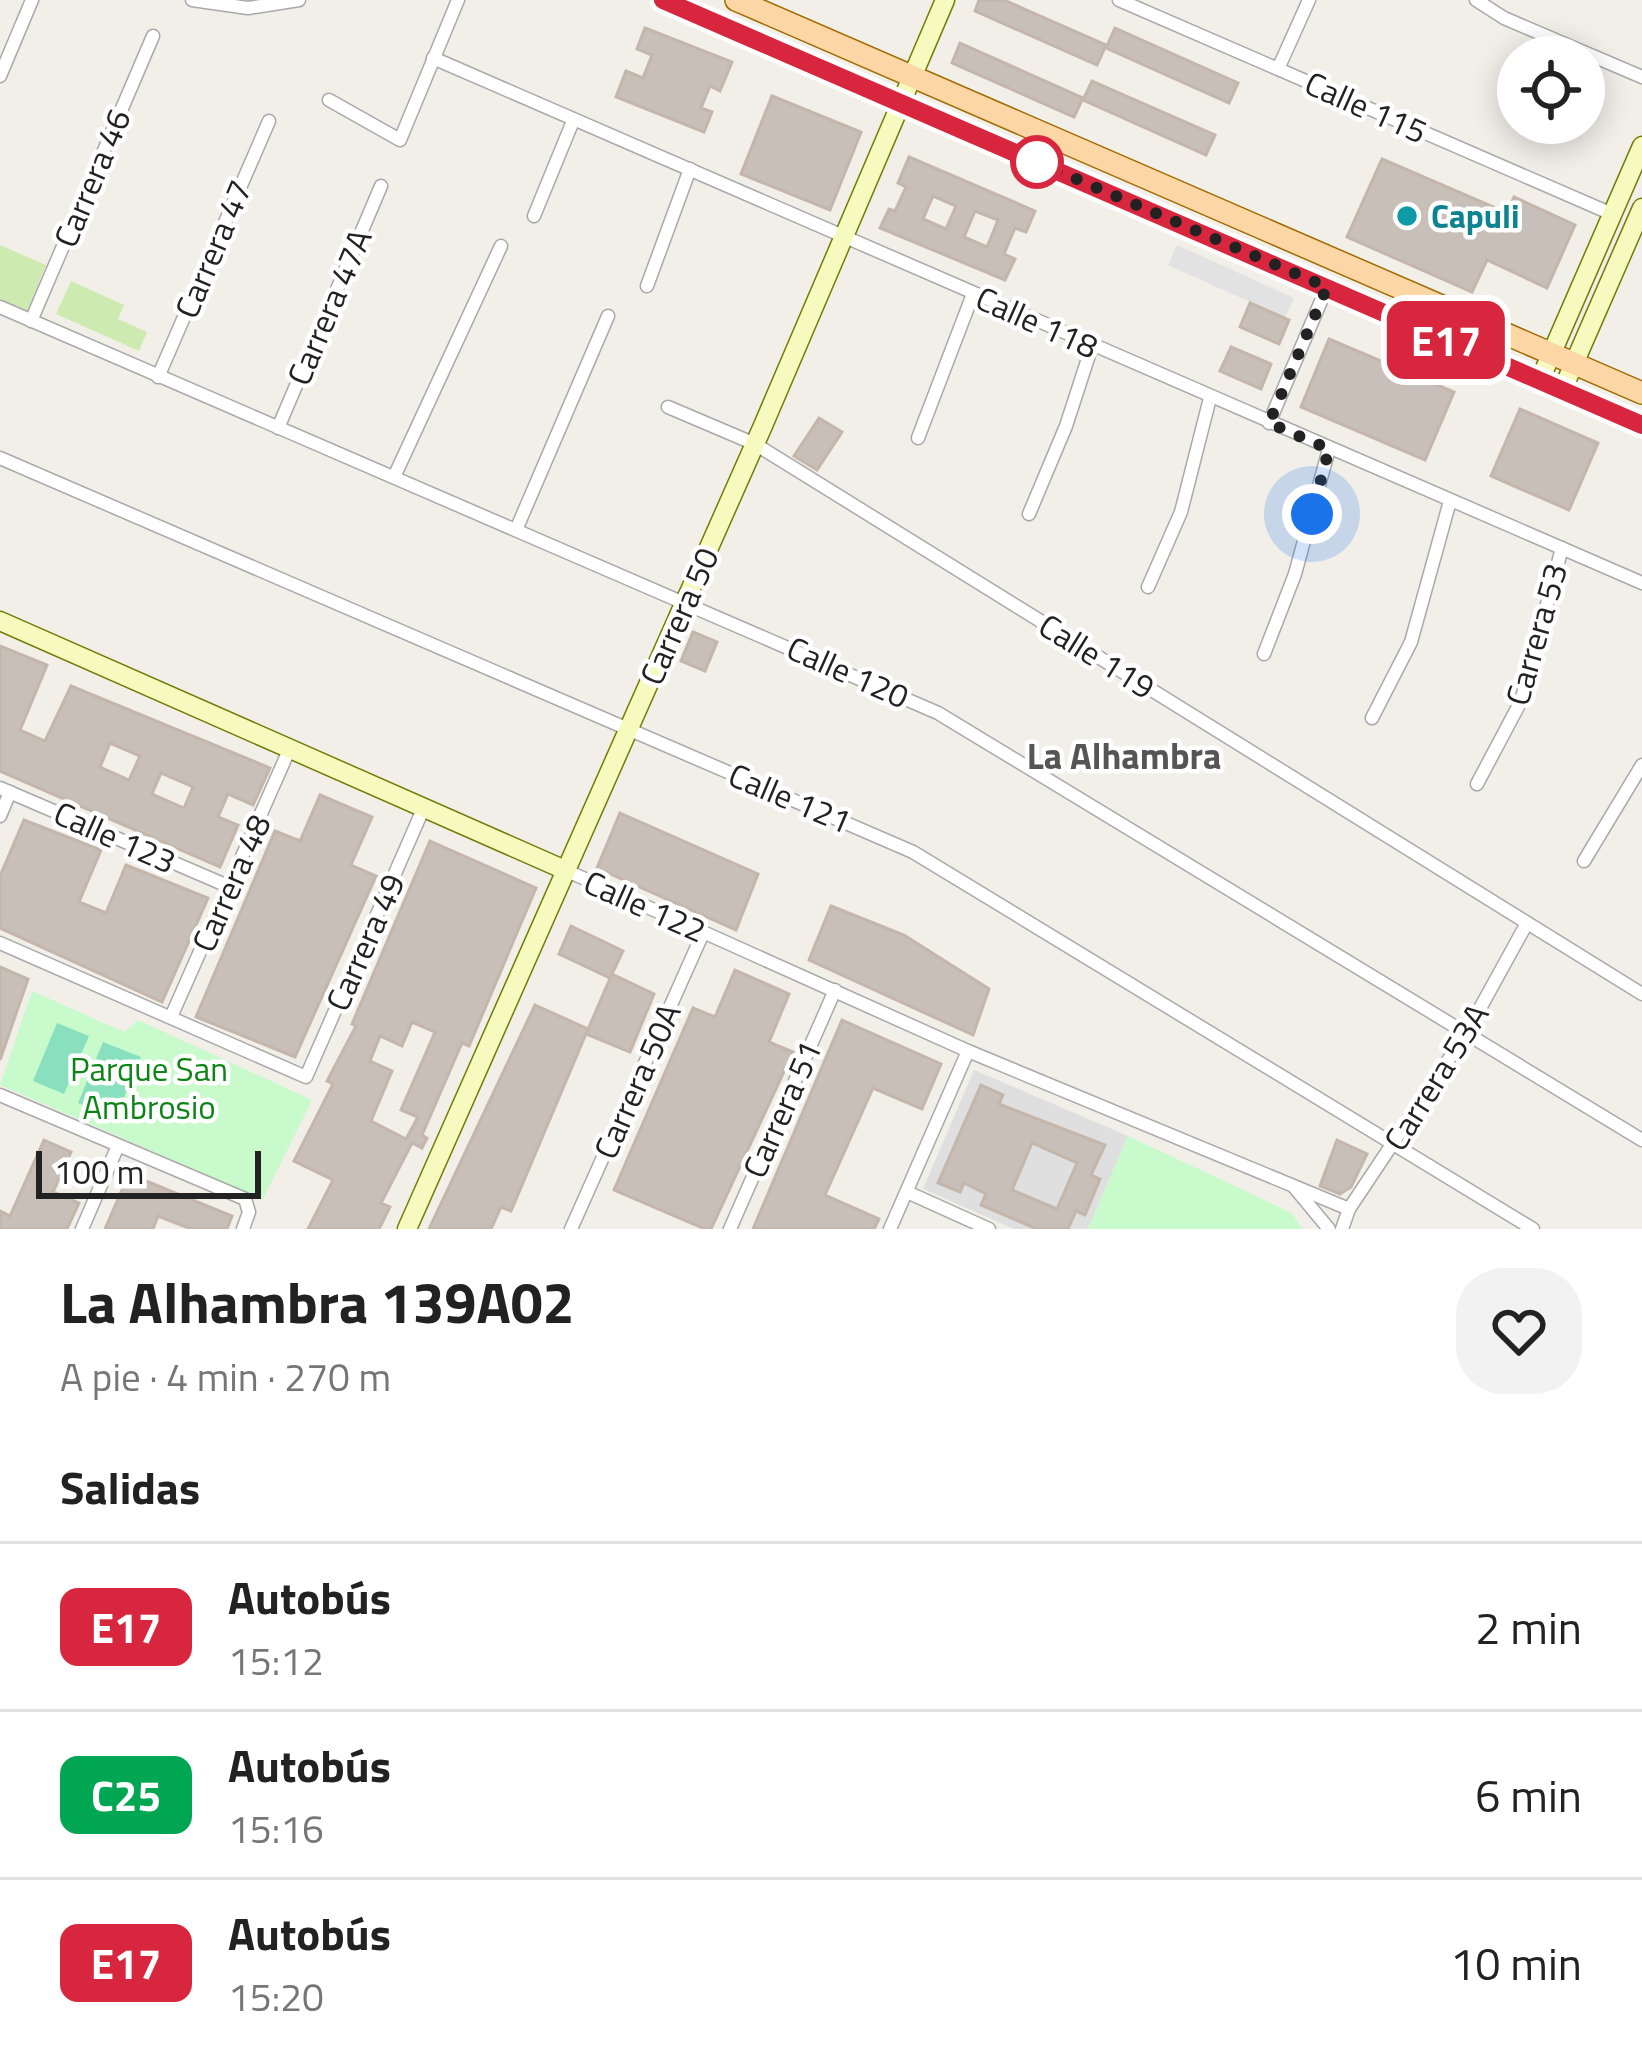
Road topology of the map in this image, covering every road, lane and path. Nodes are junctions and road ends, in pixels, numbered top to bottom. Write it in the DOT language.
graph roads {
  1 [pos="32,0"];
  2 [pos="192,0"];
  3 [pos="298,0"];
  4 [pos="458,0"];
  5 [pos="663,0"];
  6 [pos="736,0"];
  7 [pos="944,0"];
  8 [pos="1119,0"];
  9 [pos="1310,0"];
  10 [pos="1476,0"];
  11 [pos="153,36"];
  12 [pos="434,58"];
  13 [pos="1278,69"];
  14 [pos="0,76"];
  15 [pos="912,77"];
  16 [pos="1642,77"];
  17 [pos="329,100"];
  18 [pos="901,103"];
  19 [pos="269,121"];
  20 [pos="573,121"];
  21 [pos="1642,146"];
  22 [pos="690,169"];
  23 [pos="380,186"];
  24 [pos="1612,214"];
  25 [pos="534,216"];
  26 [pos="1639,221"];
  27 [pos="844,237"];
  28 [pos="501,246"];
  29 [pos="647,286"];
  30 [pos="1327,287"];
  31 [pos="973,294"];
  32 [pos="0,307"];
  33 [pos="608,316"];
  34 [pos="31,321"];
  35 [pos="1092,346"];
  36 [pos="1551,353"];
  37 [pos="1574,363"];
  38 [pos="158,377"];
  39 [pos="1540,380"];
  40 [pos="1562,391"];
  41 [pos="1642,393"];
  42 [pos="1210,398"];
  43 [pos="668,407"];
  44 [pos="1269,423"];
  45 [pos="1642,425"];
  46 [pos="278,428"];
  47 [pos="918,438"];
  48 [pos="755,444"];
  49 [pos="1329,449"];
  50 [pos="0,458"];
  51 [pos="394,477"];
  52 [pos="1450,501"];
  53 [pos="1029,514"];
  54 [pos="516,530"];
  55 [pos="1562,548"];
  56 [pos="1642,583"];
  57 [pos="1148,587"];
  58 [pos="685,600"];
  59 [pos="0,621"];
  60 [pos="1264,654"];
  61 [pos="1372,718"];
  62 [pos="628,730"];
  63 [pos="290,748"];
  64 [pos="1642,765"];
  65 [pos="1477,784"];
  66 [pos="5,790"];
  67 [pos="424,807"];
  68 [pos="0,815"];
  69 [pos="1584,861"];
  70 [pos="565,870"];
  71 [pos="230,887"];
  72 [pos="1528,923"];
  73 [pos="703,933"];
  74 [pos="0,943"];
  75 [pos="835,990"];
  76 [pos="1642,994"];
  77 [pos="171,1018"];
  78 [pos="1467,1032"];
  79 [pos="968,1051"];
  80 [pos="0,1095"];
  81 [pos="1642,1140"];
  82 [pos="1394,1144"];
  83 [pos="117,1148"];
  84 [pos="1293,1186"];
  85 [pos="907,1192"];
  86 [pos="1349,1209"];
  87 [pos="245,1223"];
  88 [pos="82,1229"];
  89 [pos="407,1229"];
  90 [pos="571,1229"];
  91 [pos="730,1229"];
  92 [pos="890,1229"];
  93 [pos="988,1229"];
  94 [pos="1329,1229"];
  95 [pos="1342,1229"];
  96 [pos="1533,1229"];
  1 -- 14 [label="street"];
  2 -- 3 [label="street"];
  4 -- 12 [label="street"];
  5 -- 18 [label="main road"];
  6 -- 15 [label="main road"];
  7 -- 15 [label="street, Carrera 50"];
  8 -- 13 [label="street, Calle 115"];
  9 -- 13 [label="street"];
  10 -- 16 [label="street"];
  11 -- 34 [label="street, Carrera 46"];
  12 -- 17 [label="street"];
  12 -- 20 [label="street, Calle 118"];
  13 -- 24 [label="street, Calle 115"];
  15 -- 18 [label="street, Carrera 50"];
  15 -- 36 [label="main road"];
  18 -- 27 [label="street, Carrera 50"];
  18 -- 30 [label="main road"];
  19 -- 38 [label="street, Carrera 47"];
  20 -- 22 [label="street, Calle 118"];
  20 -- 25 [label="street"];
  21 -- 24 [label="street"];
  22 -- 27 [label="street, Calle 118"];
  22 -- 29 [label="street"];
  23 -- 46 [label="street, Carrera 47A"];
  24 -- 36 [label="street"];
  26 -- 37 [label="street"];
  27 -- 31 [label="street, Calle 118"];
  27 -- 48 [label="street, Carrera 50"];
  28 -- 51 [label="street"];
  30 -- 39 [label="main road"];
  30 -- 44 [label="street"];
  31 -- 35 [label="street, Calle 118"];
  31 -- 47 [label="street"];
  32 -- 34 [label="street, Calle 120"];
  33 -- 54 [label="street"];
  34 -- 38 [label="street, Calle 120"];
  35 -- 42 [label="street, Calle 118"];
  35 -- 53 [label="street"];
  36 -- 37 [label="main road"];
  36 -- 39 [label="street"];
  37 -- 40 [label="street"];
  37 -- 41 [label="main road"];
  38 -- 46 [label="street, Calle 120"];
  39 -- 40 [label="main road"];
  40 -- 45 [label="main road"];
  42 -- 44 [label="street, Calle 118"];
  42 -- 57 [label="street"];
  43 -- 48 [label="street, Calle 119"];
  44 -- 49 [label="street, Calle 118"];
  46 -- 51 [label="street, Calle 120"];
  48 -- 58 [label="street, Carrera 50"];
  48 -- 72 [label="street, Calle 119"];
  49 -- 52 [label="street, Calle 118"];
  49 -- 60 [label="street"];
  50 -- 62 [label="street, Calle 121"];
  51 -- 54 [label="street, Calle 120"];
  52 -- 55 [label="street, Calle 118"];
  52 -- 61 [label="street"];
  54 -- 58 [label="street, Calle 120"];
  55 -- 56 [label="street, Calle 118"];
  55 -- 65 [label="street, Carrera 53"];
  58 -- 62 [label="street, Carrera 50"];
  58 -- 78 [label="street, Calle 120"];
  59 -- 63 [label="street, Calle 122"];
  62 -- 70 [label="street, Carrera 50"];
  62 -- 82 [label="street, Calle 121"];
  63 -- 67 [label="street, Calle 122"];
  63 -- 71 [label="street, Carrera 48"];
  64 -- 69 [label="street"];
  66 -- 68 [label="street"];
  66 -- 71 [label="street, Calle 123"];
  67 -- 70 [label="street, Calle 122"];
  67 -- 77 [label="street, Carrera 49"];
  70 -- 73 [label="street, Calle 122"];
  70 -- 89 [label="street, Carrera 50"];
  71 -- 77 [label="street, Carrera 48"];
  72 -- 76 [label="street, Calle 119"];
  72 -- 78 [label="street, Carrera 53A"];
  73 -- 75 [label="street, Calle 122"];
  73 -- 90 [label="street, Carrera 50A"];
  74 -- 77 [label="street"];
  75 -- 79 [label="street, Calle 122"];
  75 -- 91 [label="street, Carrera 51"];
  78 -- 81 [label="street, Calle 120"];
  78 -- 82 [label="street, Carrera 53A"];
  79 -- 84 [label="street, Calle 122"];
  79 -- 85 [label="street"];
  80 -- 83 [label="street"];
  82 -- 86 [label="street, Carrera 53A"];
  82 -- 96 [label="street, Calle 121"];
  83 -- 87 [label="street"];
  83 -- 88 [label="street"];
  84 -- 86 [label="street, Calle 122"];
  84 -- 94 [label="street, Calle 122"];
  85 -- 92 [label="street"];
  85 -- 93 [label="street"];
  86 -- 95 [label="street, Carrera 53A"];
}
